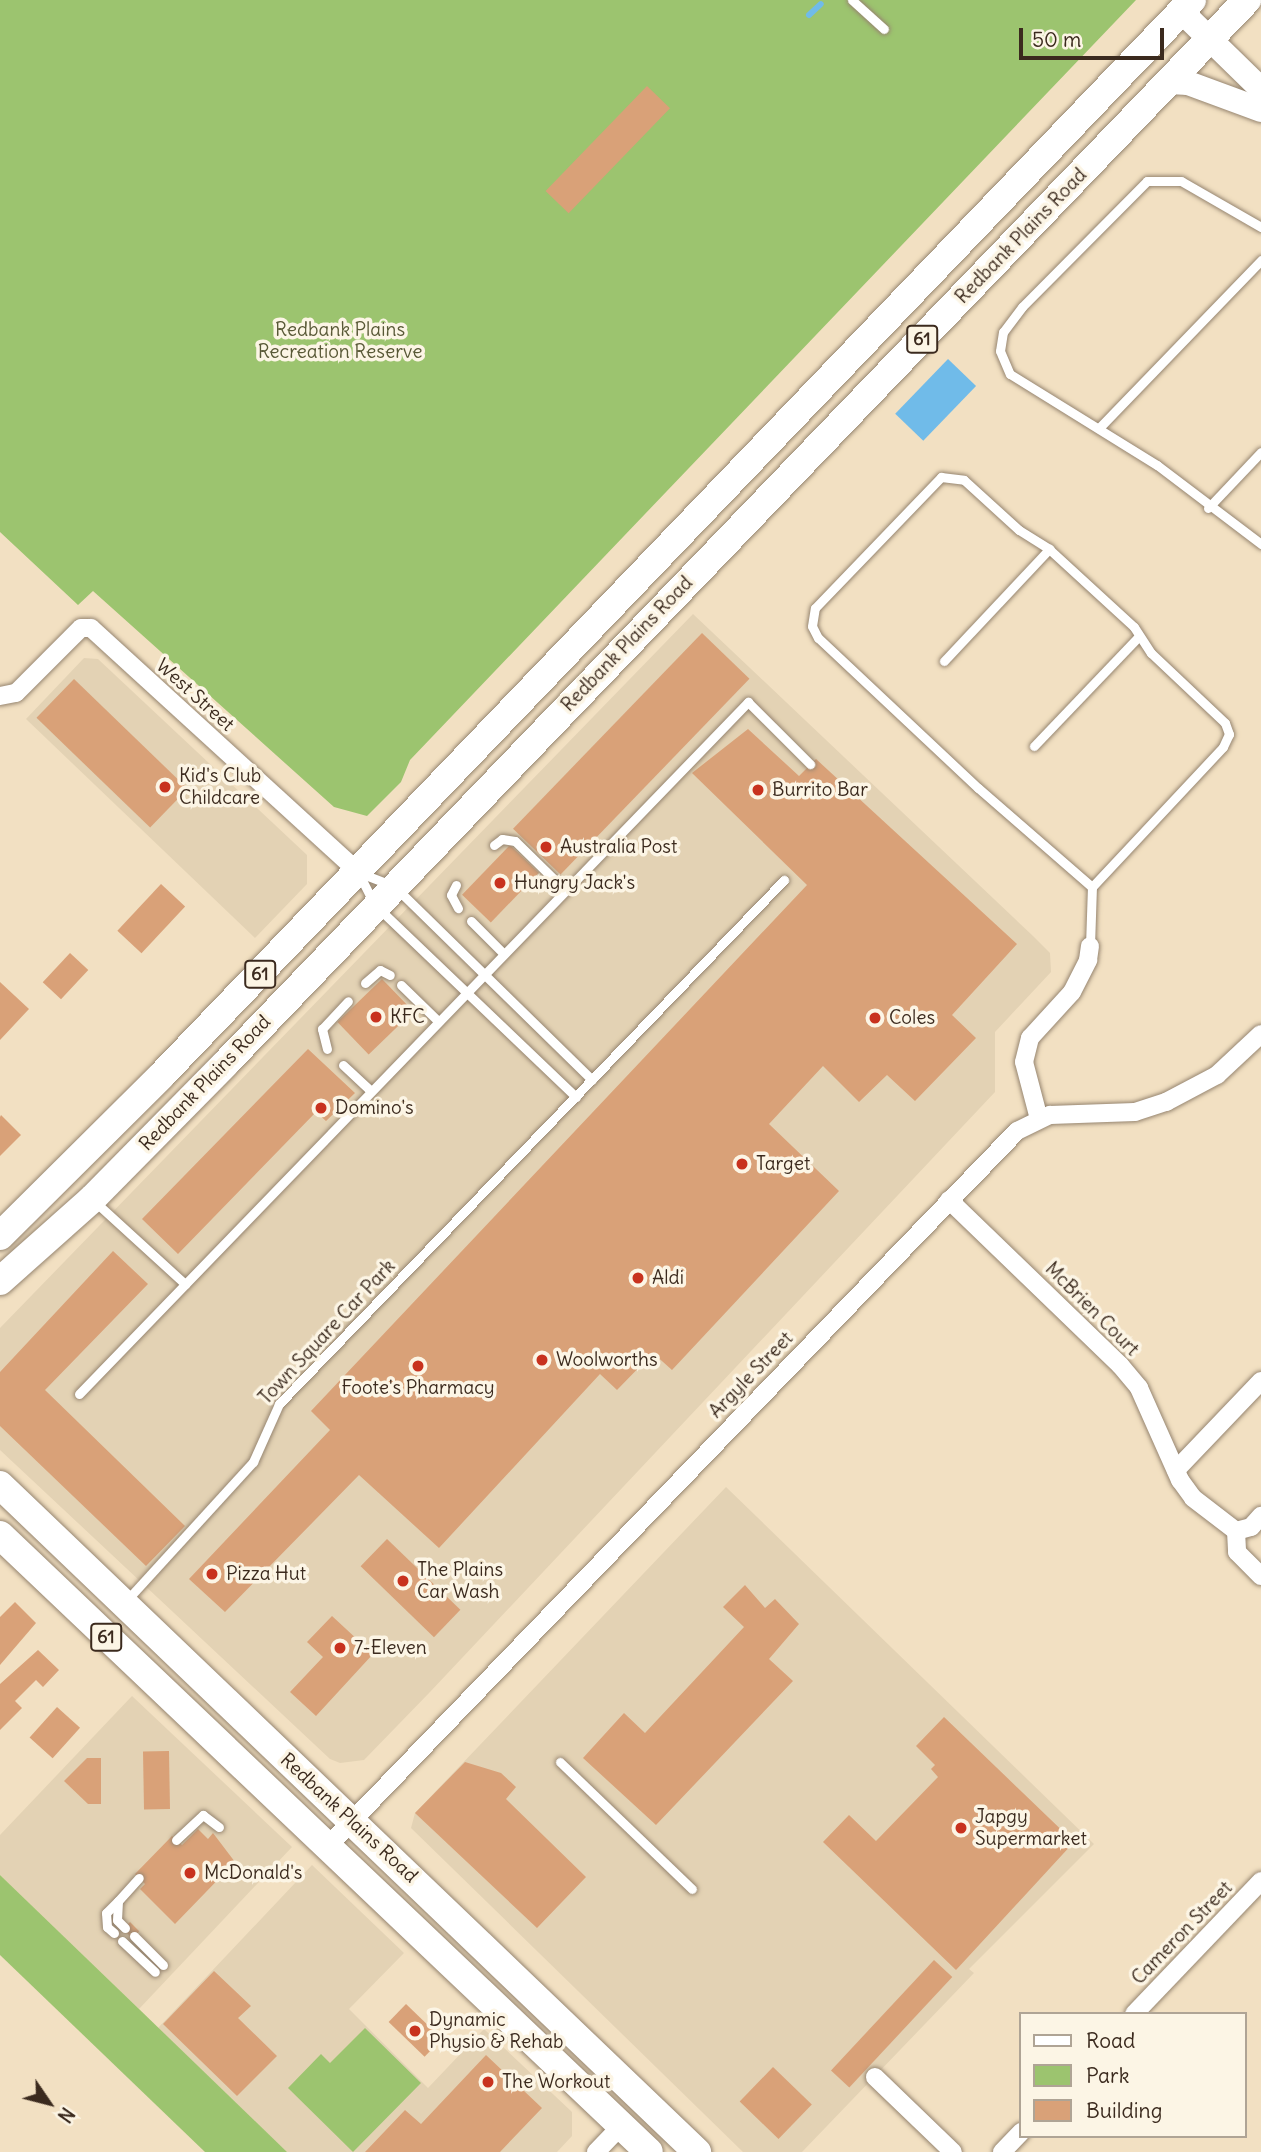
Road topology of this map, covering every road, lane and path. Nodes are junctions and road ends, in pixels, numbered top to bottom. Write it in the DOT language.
graph roads {
  1 [pos="852,0"];
  2 [pos="1247,0"];
  3 [pos="1182,4"];
  4 [pos="884,29"];
  5 [pos="1209,40"];
  6 [pos="1168,82"];
  7 [pos="1261,89"];
  8 [pos="1261,110"];
  9 [pos="1261,227"];
  10 [pos="1261,260"];
  11 [pos="1100,427"];
  12 [pos="1261,452"];
  13 [pos="1208,508"];
  14 [pos="1261,544"];
  15 [pos="1049,549"];
  16 [pos="1139,636"];
  17 [pos="944,661"];
  18 [pos="0,696"];
  19 [pos="1034,746"];
  20 [pos="810,764"];
  21 [pos="495,845"];
  22 [pos="358,872"];
  23 [pos="785,880"];
  24 [pos="456,885"];
  25 [pos="1093,887"];
  26 [pos="565,890"];
  27 [pos="384,895"];
  28 [pos="458,908"];
  29 [pos="471,921"];
  30 [pos="1090,946"];
  31 [pos="503,953"];
  32 [pos="483,974"];
  33 [pos="390,975"];
  34 [pos="365,983"];
  35 [pos="401,985"];
  36 [pos="467,991"];
  37 [pos="348,1001"];
  38 [pos="438,1021"];
  39 [pos="1261,1034"];
  40 [pos="327,1049"];
  41 [pos="343,1065"];
  42 [pos="592,1080"];
  43 [pos="371,1091"];
  44 [pos="576,1097"];
  45 [pos="1040,1119"];
  46 [pos="92,1199"];
  47 [pos="949,1199"];
  48 [pos="63,1223"];
  49 [pos="0,1236"];
  50 [pos="0,1281"];
  51 [pos="185,1284"];
  52 [pos="0,1303"];
  53 [pos="1261,1381"];
  54 [pos="79,1394"];
  55 [pos="1175,1470"];
  56 [pos="0,1485"];
  57 [pos="1261,1516"];
  58 [pos="1236,1531"];
  59 [pos="0,1535"];
  60 [pos="1261,1576"];
  61 [pos="123,1604"];
  62 [pos="204,1731"];
  63 [pos="560,1762"];
  64 [pos="353,1821"];
  65 [pos="219,1827"];
  66 [pos="176,1840"];
  67 [pos="328,1846"];
  68 [pos="139,1878"];
  69 [pos="1261,1881"];
  70 [pos="692,1888"];
  71 [pos="118,1901"];
  72 [pos="125,1927"];
  73 [pos="114,1933"];
  74 [pos="134,1936"];
  75 [pos="122,1941"];
  76 [pos="163,1965"];
  77 [pos="155,1972"];
  78 [pos="1136,2012"];
  79 [pos="875,2077"];
  80 [pos="648,2106"];
  81 [pos="621,2126"];
  82 [pos="1020,2133"];
  83 [pos="596,2152"];
  84 [pos="649,2152"];
  85 [pos="670,2152"];
  86 [pos="696,2152"];
  87 [pos="953,2152"];
  88 [pos="1002,2152"];
  1 -- 4 [label="lane"];
  2 -- 5 [label="main road, Redbank Plains Road / 61"];
  3 -- 5 [label="street"];
  3 -- 22 [label="main road, Redbank Plains Road / 61"];
  5 -- 6 [label="main road, Redbank Plains Road / 61"];
  5 -- 7 [label="street"];
  6 -- 8 [label="street"];
  6 -- 27 [label="main road, Redbank Plains Road / 61"];
  9 -- 11 [label="lane"];
  10 -- 11 [label="lane"];
  11 -- 13 [label="lane"];
  12 -- 13 [label="lane"];
  13 -- 14 [label="lane"];
  15 -- 16 [label="lane"];
  15 -- 17 [label="lane"];
  15 -- 25 [label="lane"];
  16 -- 19 [label="lane"];
  16 -- 25 [label="lane"];
  18 -- 22 [label="street, West Street"];
  20 -- 26 [label="lane"];
  21 -- 26 [label="lane"];
  22 -- 27 [label="lane"];
  22 -- 27 [label="lane"];
  22 -- 49 [label="main road, Redbank Plains Road / 61"];
  23 -- 42 [label="lane, Town Square Car Park"];
  24 -- 28 [label="lane"];
  25 -- 30 [label="lane"];
  26 -- 31 [label="lane"];
  27 -- 32 [label="lane"];
  27 -- 36 [label="lane"];
  27 -- 46 [label="main road, Redbank Plains Road / 61"];
  29 -- 31 [label="lane"];
  30 -- 45 [label="street"];
  31 -- 32 [label="lane"];
  32 -- 36 [label="lane"];
  32 -- 42 [label="lane"];
  33 -- 34 [label="lane"];
  35 -- 38 [label="lane"];
  36 -- 38 [label="lane"];
  36 -- 44 [label="lane"];
  37 -- 40 [label="lane"];
  38 -- 43 [label="lane"];
  39 -- 45 [label="street, Argyle Street"];
  41 -- 43 [label="lane"];
  42 -- 44 [label="lane, Town Square Car Park"];
  43 -- 51 [label="lane"];
  44 -- 61 [label="lane, Town Square Car Park"];
  45 -- 47 [label="street, Argyle Street"];
  46 -- 48 [label="main road, Redbank Plains Road / 61"];
  46 -- 51 [label="lane"];
  47 -- 55 [label="street, McBrien Court"];
  47 -- 64 [label="street, Argyle Street"];
  48 -- 50 [label="main road, Redbank Plains Road / 61"];
  48 -- 52 [label="main road, 61"];
  51 -- 54 [label="lane"];
  53 -- 55 [label="street"];
  55 -- 58 [label="street, McBrien Court"];
  56 -- 61 [label="main road, Redbank Plains Road / 61"];
  57 -- 58 [label="street"];
  58 -- 60 [label="street"];
  59 -- 62 [label="main road, Redbank Plains Road / 61"];
  61 -- 62 [label="main road"];
  61 -- 64 [label="main road, Redbank Plains Road / 61"];
  62 -- 67 [label="main road, Redbank Plains Road / 61"];
  63 -- 70 [label="lane"];
  64 -- 67 [label="street, Argyle Street"];
  64 -- 80 [label="main road, Redbank Plains Road / 61"];
  65 -- 66 [label="lane"];
  67 -- 81 [label="main road, Redbank Plains Road / 61"];
  68 -- 71 [label="lane"];
  69 -- 78 [label="street, Cameron Street"];
  71 -- 72 [label="lane"];
  71 -- 73 [label="lane"];
  74 -- 76 [label="lane"];
  75 -- 77 [label="lane"];
  79 -- 87 [label="street"];
  80 -- 85 [label="main road"];
  80 -- 86 [label="main road, Redbank Plains Road / 61"];
  81 -- 83 [label="street"];
  81 -- 84 [label="main road, Redbank Plains Road / 61"];
  82 -- 88 [label="street"];
}
